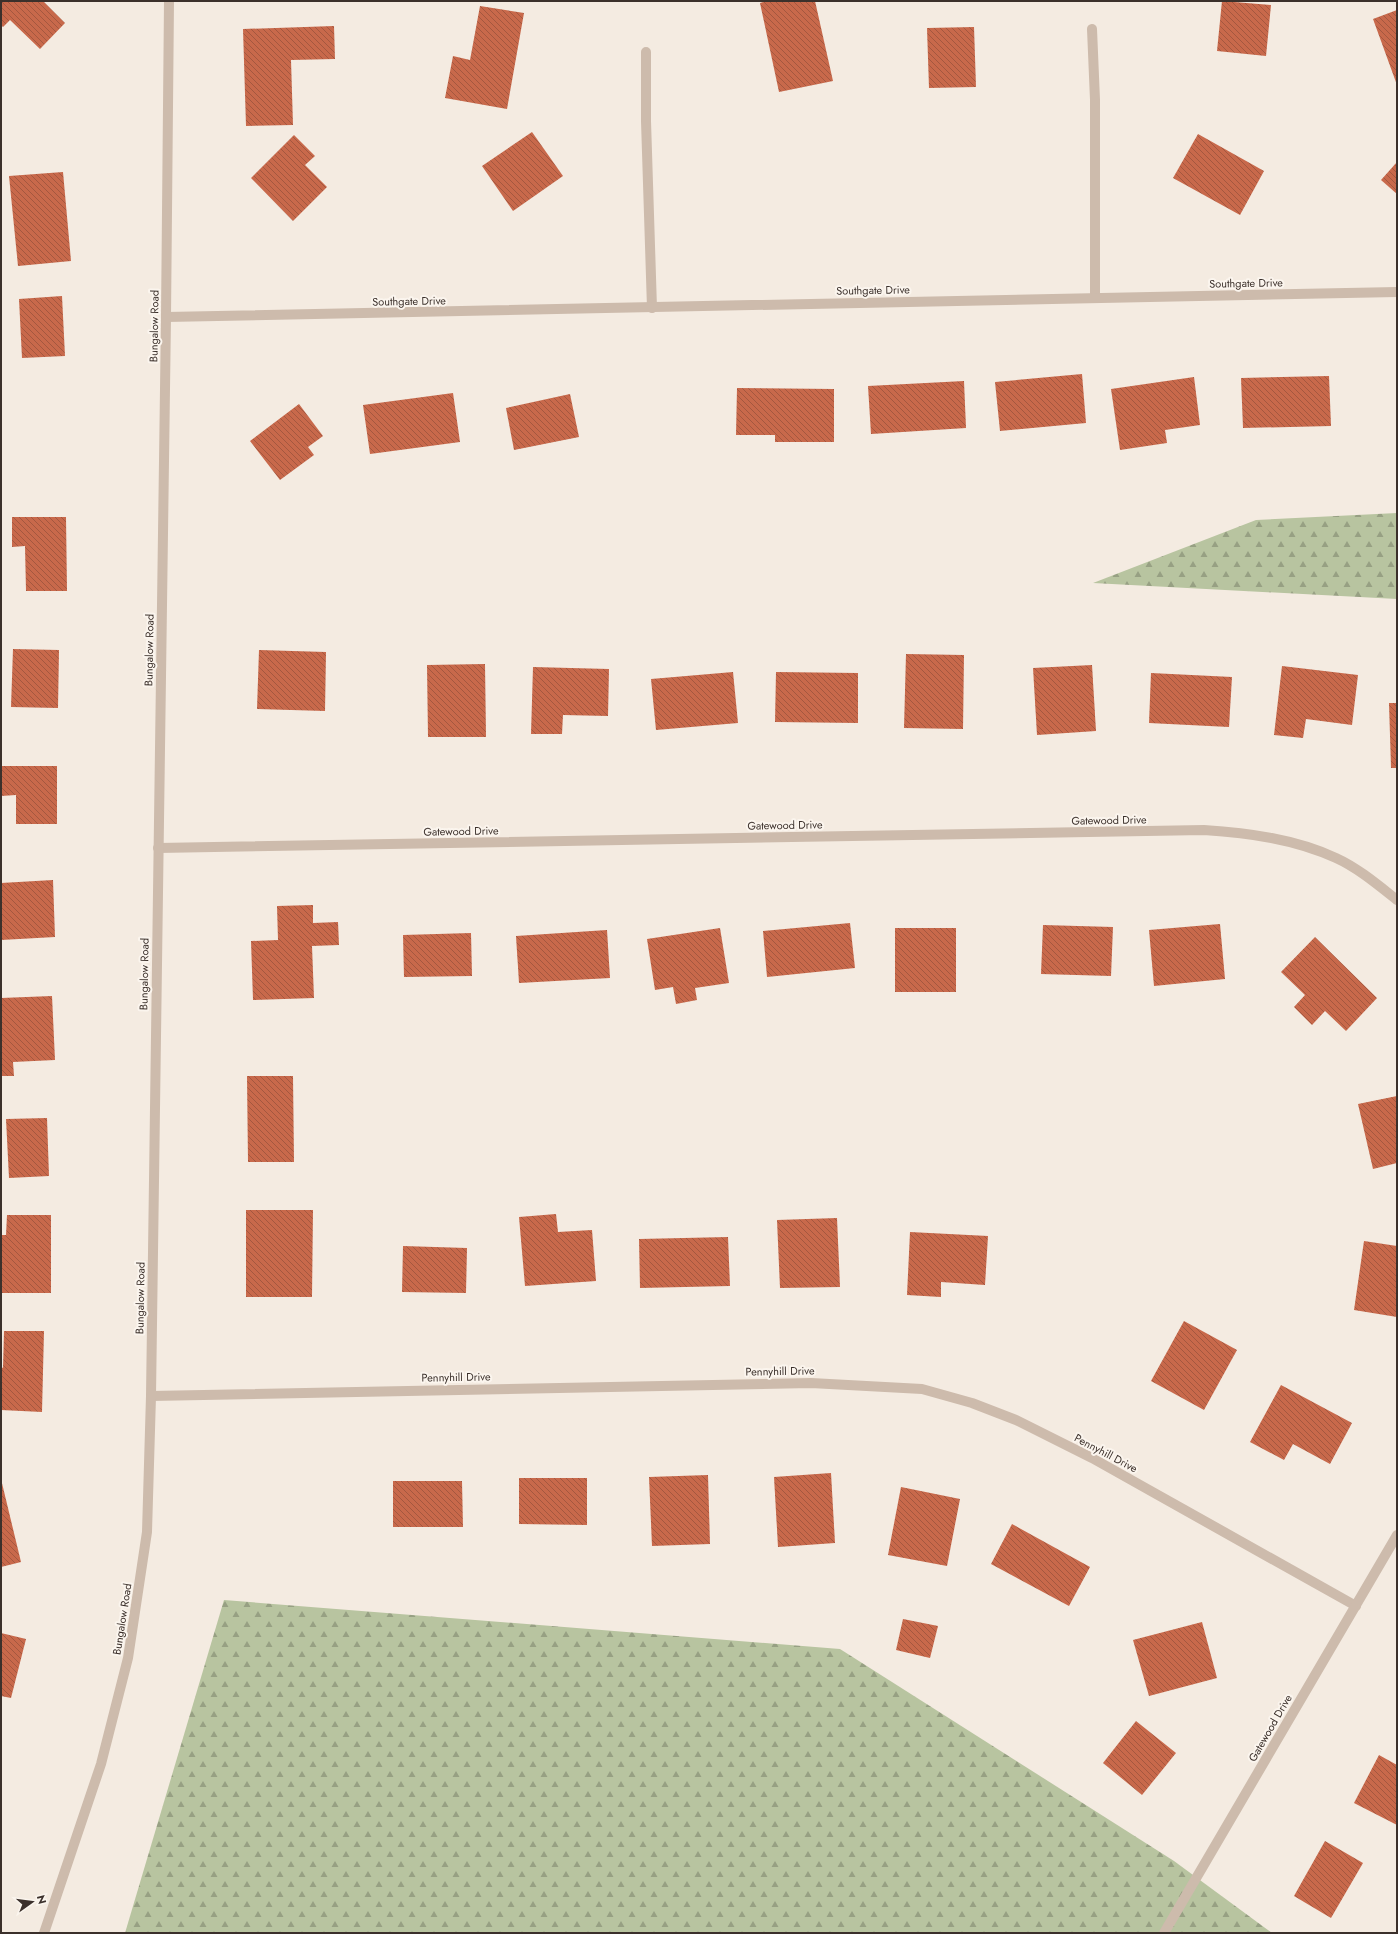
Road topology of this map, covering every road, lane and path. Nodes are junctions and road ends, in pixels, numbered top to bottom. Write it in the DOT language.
graph roads {
  1 [pos="169,1"];
  2 [pos="1092,29"];
  3 [pos="646,52"];
  4 [pos="1397,292"];
  5 [pos="1095,298"];
  6 [pos="652,308"];
  7 [pos="166,317"];
  8 [pos="158,848"];
  9 [pos="1397,900"];
  10 [pos="151,1396"];
  11 [pos="1397,1535"];
  12 [pos="1356,1606"];
  13 [pos="44,1933"];
  14 [pos="1164,1933"];
  1 -- 7 [label="street, Bungalow Road"];
  2 -- 5 [label="street"];
  3 -- 6 [label="street"];
  4 -- 5 [label="street, Southgate Drive"];
  5 -- 6 [label="street, Southgate Drive"];
  6 -- 7 [label="street, Southgate Drive"];
  7 -- 8 [label="street, Bungalow Road"];
  8 -- 9 [label="street, Gatewood Drive"];
  8 -- 10 [label="street, Bungalow Road"];
  10 -- 12 [label="street, Pennyhill Drive"];
  10 -- 13 [label="street, Bungalow Road"];
  11 -- 12 [label="street, Gatewood Drive"];
  12 -- 14 [label="street, Gatewood Drive"];
}
